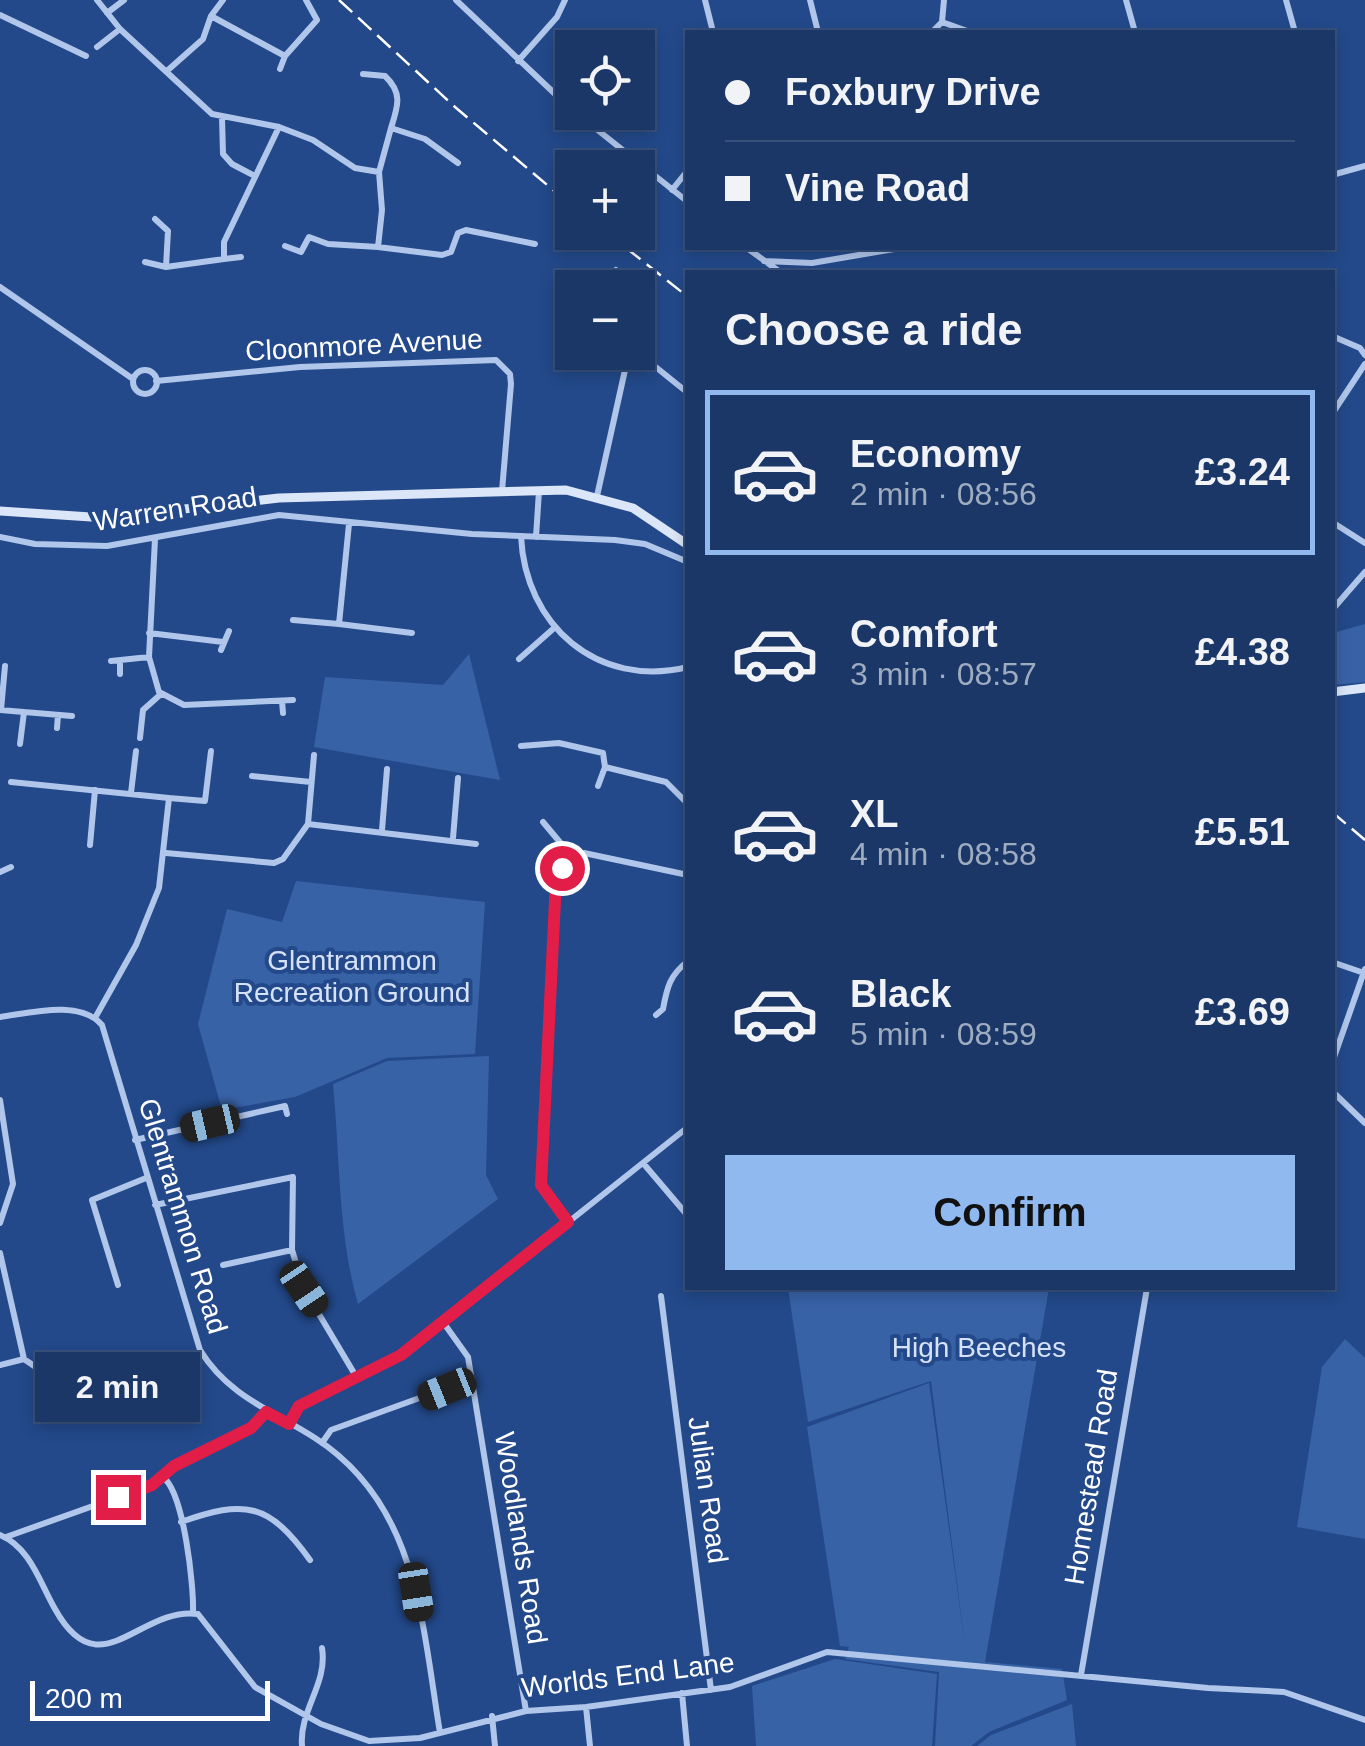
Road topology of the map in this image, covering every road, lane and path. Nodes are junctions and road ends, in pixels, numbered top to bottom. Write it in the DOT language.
graph roads {
  1 [pos="97,0"];
  2 [pos="124,0"];
  3 [pos="223,0"];
  4 [pos="306,0"];
  5 [pos="456,0"];
  6 [pos="565,0"];
  7 [pos="705,0"];
  8 [pos="810,0"];
  9 [pos="944,0"];
  10 [pos="1126,0"];
  11 [pos="1286,0"];
  12 [pos="107,13"];
  13 [pos="0,15"];
  14 [pos="211,16"];
  15 [pos="942,22"];
  16 [pos="120,29"];
  17 [pos="713,30"];
  18 [pos="818,30"];
  19 [pos="934,30"];
  20 [pos="964,30"];
  21 [pos="1135,30"];
  22 [pos="1295,30"];
  23 [pos="97,47"];
  24 [pos="86,56"];
  25 [pos="285,56"];
  26 [pos="518,60"];
  27 [pos="168,70"];
  28 [pos="280,70"];
  29 [pos="364,74"];
  30 [pos="555,94"];
  31 [pos="222,117"];
  32 [pos="279,127"];
  33 [pos="391,128"];
  34 [pos="598,130"];
  35 [pos="458,162"];
  36 [pos="1365,166"];
  37 [pos="378,172"];
  38 [pos="1335,173"];
  39 [pos="685,174"];
  40 [pos="255,176"];
  41 [pos="672,190"];
  42 [pos="685,200"];
  43 [pos="154,218"];
  44 [pos="535,244"];
  45 [pos="286,246"];
  46 [pos="378,247"];
  47 [pos="750,250"];
  48 [pos="888,250"];
  49 [pos="224,258"];
  50 [pos="241,258"];
  51 [pos="764,261"];
  52 [pos="145,262"];
  53 [pos="812,263"];
  54 [pos="166,267"];
  55 [pos="777,270"];
  56 [pos="806,270"];
  57 [pos="0,287"];
  58 [pos="1335,337"];
  59 [pos="1365,356"];
  60 [pos="1365,364"];
  61 [pos="655,366"];
  62 [pos="625,370"];
  63 [pos="133,379"];
  64 [pos="156,381"];
  65 [pos="685,391"];
  66 [pos="1335,409"];
  67 [pos="538,490"];
  68 [pos="502,491"];
  69 [pos="598,496"];
  70 [pos="0,511"];
  71 [pos="349,524"];
  72 [pos="1335,524"];
  73 [pos="520,536"];
  74 [pos="536,537"];
  75 [pos="0,538"];
  76 [pos="155,540"];
  77 [pos="685,543"];
  78 [pos="1365,543"];
  79 [pos="685,561"];
  80 [pos="1365,572"];
  81 [pos="1335,607"];
  82 [pos="293,620"];
  83 [pos="339,624"];
  84 [pos="553,628"];
  85 [pos="228,632"];
  86 [pos="150,633"];
  87 [pos="412,633"];
  88 [pos="149,658"];
  89 [pos="519,659"];
  90 [pos="111,661"];
  91 [pos="120,661"];
  92 [pos="685,667"];
  93 [pos="3,672"];
  94 [pos="120,674"];
  95 [pos="1365,688"];
  96 [pos="1335,692"];
  97 [pos="161,694"];
  98 [pos="293,700"];
  99 [pos="282,701"];
  100 [pos="0,710"];
  101 [pos="24,712"];
  102 [pos="283,713"];
  103 [pos="58,715"];
  104 [pos="72,716"];
  105 [pos="57,728"];
  106 [pos="140,738"];
  107 [pos="20,744"];
  108 [pos="525,748"];
  109 [pos="136,751"];
  110 [pos="212,751"];
  111 [pos="314,755"];
  112 [pos="605,768"];
  113 [pos="387,769"];
  114 [pos="252,776"];
  115 [pos="458,778"];
  116 [pos="10,782"];
  117 [pos="311,782"];
  118 [pos="598,786"];
  119 [pos="95,790"];
  120 [pos="132,793"];
  121 [pos="169,798"];
  122 [pos="685,801"];
  123 [pos="544,822"];
  124 [pos="308,824"];
  125 [pos="382,830"];
  126 [pos="453,838"];
  127 [pos="476,844"];
  128 [pos="90,845"];
  129 [pos="166,853"];
  130 [pos="574,860"];
  131 [pos="11,867"];
  132 [pos="0,873"];
  133 [pos="685,874"];
  134 [pos="1335,963"];
  135 [pos="685,964"];
  136 [pos="1364,971"];
  137 [pos="656,1015"];
  138 [pos="0,1018"];
  139 [pos="95,1018"];
  140 [pos="1335,1053"];
  141 [pos="1335,1094"];
  142 [pos="0,1100"];
  143 [pos="287,1114"];
  144 [pos="1365,1123"];
  145 [pos="685,1129"];
  146 [pos="3,1139"];
  147 [pos="135,1140"];
  148 [pos="643,1163"];
  149 [pos="146,1178"];
  150 [pos="155,1205"];
  151 [pos="685,1212"];
  152 [pos="568,1222"];
  153 [pos="0,1224"];
  154 [pos="292,1250"];
  155 [pos="0,1253"];
  156 [pos="223,1265"];
  157 [pos="118,1284"];
  158 [pos="1146,1290"];
  159 [pos="661,1296"];
  160 [pos="443,1322"];
  161 [pos="24,1359"];
  162 [pos="0,1364"];
  163 [pos="357,1378"];
  164 [pos="472,1380"];
  165 [pos="266,1412"];
  166 [pos="48,1416"];
  167 [pos="289,1424"];
  168 [pos="322,1443"];
  169 [pos="163,1477"];
  170 [pos="180,1522"];
  171 [pos="3,1536"];
  172 [pos="310,1560"];
  173 [pos="193,1613"];
  174 [pos="322,1648"];
  175 [pos="1081,1675"];
  176 [pos="711,1690"];
  177 [pos="682,1693"];
  178 [pos="586,1708"];
  179 [pos="526,1710"];
  180 [pos="304,1716"];
  181 [pos="492,1716"];
  182 [pos="1365,1720"];
  183 [pos="440,1733"];
  184 [pos="396,1743"];
  185 [pos="302,1746"];
  186 [pos="495,1746"];
  187 [pos="590,1746"];
  188 [pos="687,1746"];
  1 -- 12 [label="street"];
  2 -- 12 [label="street"];
  3 -- 14 [label="street"];
  4 -- 25 [label="street"];
  5 -- 26 [label="street"];
  6 -- 26 [label="street"];
  7 -- 17 [label="street"];
  8 -- 18 [label="street"];
  9 -- 15 [label="street"];
  10 -- 21 [label="street"];
  11 -- 22 [label="street"];
  12 -- 16 [label="street"];
  13 -- 24 [label="street"];
  14 -- 25 [label="street"];
  14 -- 27 [label="street"];
  15 -- 19 [label="street"];
  15 -- 20 [label="street"];
  16 -- 23 [label="street"];
  16 -- 27 [label="street"];
  25 -- 28 [label="street"];
  26 -- 30 [label="street"];
  27 -- 31 [label="street"];
  29 -- 33 [label="street"];
  31 -- 32 [label="street"];
  31 -- 40 [label="street"];
  32 -- 37 [label="street"];
  32 -- 40 [label="street"];
  33 -- 35 [label="street"];
  33 -- 37 [label="street"];
  34 -- 41 [label="street"];
  36 -- 38 [label="street"];
  37 -- 46 [label="street"];
  39 -- 41 [label="street"];
  40 -- 49 [label="street"];
  41 -- 42 [label="street"];
  43 -- 54 [label="street"];
  44 -- 46 [label="street"];
  45 -- 46 [label="street"];
  47 -- 51 [label="street"];
  48 -- 53 [label="street"];
  49 -- 50 [label="street"];
  49 -- 54 [label="street"];
  51 -- 53 [label="street"];
  51 -- 55 [label="street"];
  52 -- 54 [label="street"];
  53 -- 56 [label="street"];
  57 -- 63 [label="street, Cloonmore Avenue"];
  58 -- 59 [label="street"];
  60 -- 66 [label="street"];
  61 -- 65 [label="street"];
  62 -- 69 [label="street"];
  63 -- 64 [label="street, Cloonmore Avenue"];
  63 -- 64 [label="street, Cloonmore Avenue"];
  64 -- 68 [label="street, Cloonmore Avenue"];
  67 -- 68 [label="street, Warren Road"];
  67 -- 69 [label="street, Warren Road"];
  67 -- 74 [label="street"];
  68 -- 70 [label="street, Warren Road"];
  69 -- 77 [label="street, Warren Road"];
  71 -- 73 [label="street, Warren Road"];
  71 -- 76 [label="street, Warren Road"];
  71 -- 83 [label="street"];
  72 -- 78 [label="street"];
  73 -- 74 [label="street, Warren Road"];
  73 -- 84 [label="street"];
  74 -- 79 [label="street, Warren Road"];
  75 -- 76 [label="street, Warren Road"];
  76 -- 86 [label="street"];
  80 -- 81 [label="street"];
  82 -- 83 [label="street"];
  83 -- 87 [label="street"];
  84 -- 89 [label="street"];
  84 -- 92 [label="street"];
  85 -- 86 [label="street"];
  86 -- 88 [label="street"];
  88 -- 91 [label="street"];
  88 -- 97 [label="street"];
  90 -- 91 [label="street"];
  91 -- 94 [label="street"];
  93 -- 100 [label="street"];
  95 -- 96 [label="street"];
  97 -- 99 [label="street"];
  97 -- 106 [label="street"];
  98 -- 99 [label="street"];
  99 -- 102 [label="street"];
  100 -- 101 [label="street"];
  101 -- 103 [label="street"];
  101 -- 107 [label="street"];
  103 -- 104 [label="street"];
  103 -- 105 [label="street"];
  108 -- 112 [label="street"];
  109 -- 120 [label="street"];
  110 -- 121 [label="street"];
  111 -- 117 [label="street"];
  112 -- 118 [label="street"];
  112 -- 122 [label="street"];
  113 -- 125 [label="street"];
  114 -- 117 [label="street"];
  115 -- 126 [label="street"];
  116 -- 119 [label="street"];
  117 -- 124 [label="street"];
  119 -- 120 [label="street"];
  119 -- 128 [label="street"];
  120 -- 121 [label="street"];
  121 -- 129 [label="street"];
  123 -- 130 [label="street"];
  124 -- 125 [label="street"];
  124 -- 129 [label="street"];
  125 -- 126 [label="street"];
  126 -- 127 [label="street"];
  129 -- 139 [label="street"];
  130 -- 133 [label="street"];
  130 -- 152 [label="street"];
  131 -- 132 [label="street"];
  134 -- 136 [label="street"];
  135 -- 137 [label="street"];
  136 -- 140 [label="street"];
  138 -- 139 [label="street"];
  139 -- 147 [label="street, Glentrammon Road"];
  141 -- 144 [label="street"];
  142 -- 146 [label="street"];
  143 -- 147 [label="street"];
  145 -- 148 [label="street"];
  146 -- 153 [label="street"];
  147 -- 149 [label="street, Glentrammon Road"];
  148 -- 151 [label="street"];
  148 -- 152 [label="street"];
  149 -- 150 [label="street, Glentrammon Road"];
  149 -- 157 [label="street"];
  150 -- 154 [label="street"];
  150 -- 165 [label="street, Glentrammon Road"];
  152 -- 160 [label="street"];
  154 -- 156 [label="street"];
  154 -- 163 [label="street"];
  155 -- 161 [label="street"];
  158 -- 175 [label="street, Homestead Road"];
  159 -- 176 [label="street, Julian Road"];
  160 -- 163 [label="street"];
  160 -- 164 [label="street, Woodlands Road"];
  161 -- 162 [label="street"];
  161 -- 166 [label="street"];
  163 -- 167 [label="street"];
  164 -- 168 [label="street"];
  164 -- 179 [label="street, Woodlands Road"];
  165 -- 167 [label="street, Glentrammon Road"];
  165 -- 169 [label="street"];
  167 -- 168 [label="street, Glentrammon Road"];
  168 -- 183 [label="street, Glentrammon Road"];
  169 -- 170 [label="street"];
  169 -- 171 [label="street"];
  170 -- 172 [label="street"];
  170 -- 173 [label="street"];
  171 -- 173 [label="street"];
  173 -- 180 [label="street, Worlds End Lane"];
  174 -- 180 [label="street"];
  175 -- 176 [label="street, Worlds End Lane"];
  175 -- 182 [label="street, Worlds End Lane"];
  176 -- 177 [label="street, Worlds End Lane"];
  177 -- 178 [label="street, Worlds End Lane"];
  177 -- 188 [label="street"];
  178 -- 179 [label="street, Worlds End Lane"];
  178 -- 187 [label="street"];
  179 -- 181 [label="street, Worlds End Lane"];
  180 -- 184 [label="street, Worlds End Lane"];
  180 -- 185 [label="street"];
  181 -- 183 [label="street, Worlds End Lane"];
  181 -- 186 [label="street"];
  183 -- 184 [label="street, Worlds End Lane"];
}
